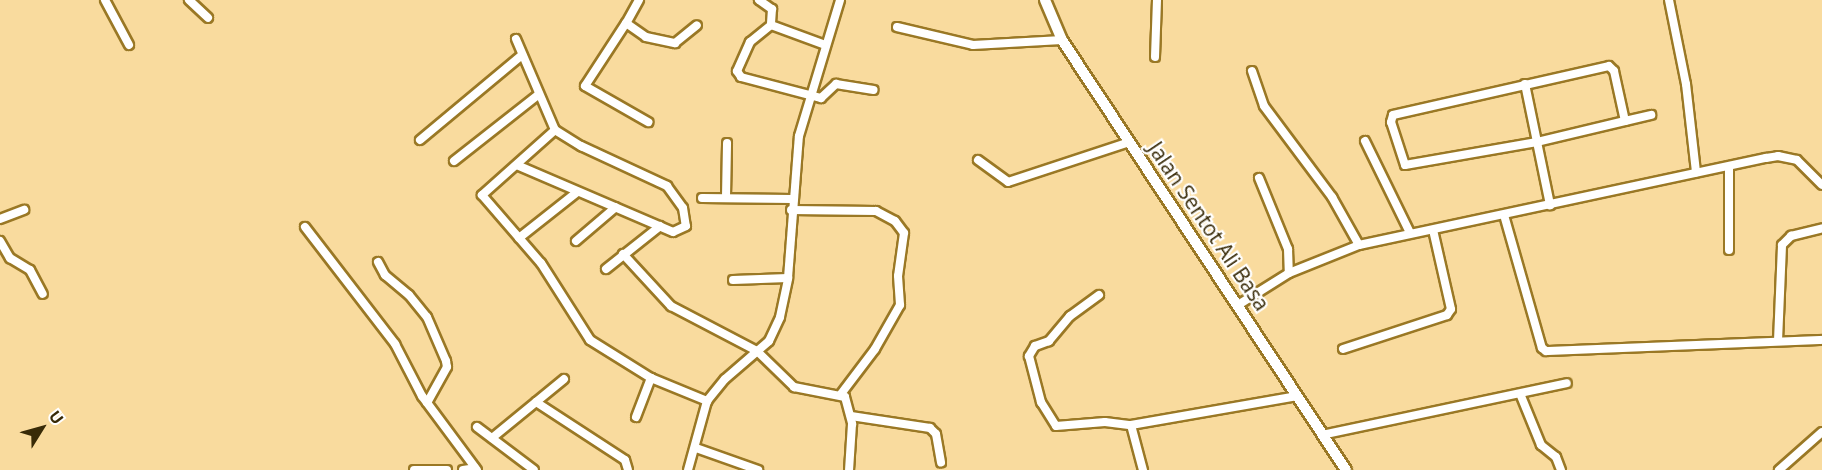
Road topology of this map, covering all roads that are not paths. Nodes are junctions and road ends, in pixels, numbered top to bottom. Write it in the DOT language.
graph roads {
  1 [pos="105,0"];
  2 [pos="189,0"];
  3 [pos="639,0"];
  4 [pos="759,0"];
  5 [pos="840,0"];
  6 [pos="1045,0"];
  7 [pos="1157,0"];
  8 [pos="1669,0"];
  9 [pos="208,18"];
  10 [pos="626,23"];
  11 [pos="697,25"];
  12 [pos="771,26"];
  13 [pos="897,27"];
  14 [pos="516,39"];
  15 [pos="1062,40"];
  16 [pos="129,45"];
  17 [pos="825,45"];
  18 [pos="522,55"];
  19 [pos="1155,57"];
  20 [pos="1252,71"];
  21 [pos="1525,84"];
  22 [pos="874,90"];
  23 [pos="809,94"];
  24 [pos="538,95"];
  25 [pos="1651,115"];
  26 [pos="648,122"];
  27 [pos="1624,122"];
  28 [pos="555,130"];
  29 [pos="420,140"];
  30 [pos="1365,141"];
  31 [pos="1130,142"];
  32 [pos="1537,142"];
  33 [pos="727,143"];
  34 [pos="978,160"];
  35 [pos="454,161"];
  36 [pos="517,165"];
  37 [pos="1729,168"];
  38 [pos="1696,172"];
  39 [pos="1259,178"];
  40 [pos="1822,185"];
  41 [pos="576,193"];
  42 [pos="726,197"];
  43 [pos="702,198"];
  44 [pos="792,199"];
  45 [pos="1550,205"];
  46 [pos="616,207"];
  47 [pos="24,210"];
  48 [pos="791,210"];
  49 [pos="1504,214"];
  50 [pos="0,219"];
  51 [pos="660,225"];
  52 [pos="305,227"];
  53 [pos="1822,228"];
  54 [pos="1433,230"];
  55 [pos="1410,233"];
  56 [pos="519,238"];
  57 [pos="576,241"];
  58 [pos="0,242"];
  59 [pos="1359,245"];
  60 [pos="1729,250"];
  61 [pos="623,254"];
  62 [pos="378,262"];
  63 [pos="606,270"];
  64 [pos="1289,273"];
  65 [pos="788,278"];
  66 [pos="733,279"];
  67 [pos="43,294"];
  68 [pos="1098,295"];
  69 [pos="1238,304"];
  70 [pos="1822,340"];
  71 [pos="1778,341"];
  72 [pos="1343,349"];
  73 [pos="757,351"];
  74 [pos="651,378"];
  75 [pos="564,379"];
  76 [pos="1567,382"];
  77 [pos="841,394"];
  78 [pos="1298,396"];
  79 [pos="1521,396"];
  80 [pos="707,401"];
  81 [pos="536,402"];
  82 [pos="427,403"];
  83 [pos="851,416"];
  84 [pos="636,417"];
  85 [pos="1131,425"];
  86 [pos="477,427"];
  87 [pos="1822,432"];
  88 [pos="1326,434"];
  89 [pos="492,438"];
  90 [pos="696,448"];
  91 [pos="941,463"];
  92 [pos="476,469"];
  93 [pos="414,470"];
  94 [pos="445,470"];
  95 [pos="463,470"];
  96 [pos="534,470"];
  97 [pos="628,470"];
  98 [pos="688,470"];
  99 [pos="758,470"];
  100 [pos="849,470"];
  101 [pos="1143,470"];
  102 [pos="1346,470"];
  103 [pos="1561,470"];
  104 [pos="1779,470"];
  1 -- 16 [label="street"];
  2 -- 9 [label="street"];
  3 -- 10 [label="street"];
  4 -- 12 [label="street"];
  5 -- 17 [label="street"];
  6 -- 15 [label="main road, Jalan Sentot Ali Basa"];
  7 -- 19 [label="street"];
  8 -- 38 [label="street"];
  10 -- 11 [label="street"];
  10 -- 26 [label="street"];
  12 -- 17 [label="street"];
  12 -- 23 [label="street"];
  13 -- 15 [label="street"];
  14 -- 18 [label="street"];
  15 -- 31 [label="main road, Jalan Sentot Ali Basa"];
  17 -- 23 [label="street"];
  18 -- 24 [label="street"];
  18 -- 29 [label="street"];
  20 -- 59 [label="street"];
  21 -- 27 [label="street"];
  21 -- 32 [label="street"];
  21 -- 32 [label="street"];
  22 -- 23 [label="street"];
  23 -- 44 [label="street"];
  24 -- 28 [label="street"];
  24 -- 35 [label="street"];
  25 -- 27 [label="street"];
  27 -- 32 [label="street"];
  28 -- 36 [label="street"];
  28 -- 51 [label="street"];
  30 -- 55 [label="street"];
  31 -- 34 [label="street"];
  31 -- 69 [label="main road, Jalan Sentot Ali Basa"];
  32 -- 45 [label="street"];
  33 -- 42 [label="street"];
  36 -- 41 [label="street"];
  36 -- 56 [label="street"];
  37 -- 38 [label="street"];
  37 -- 40 [label="street"];
  37 -- 60 [label="street"];
  38 -- 45 [label="street"];
  39 -- 64 [label="street"];
  41 -- 46 [label="street"];
  41 -- 56 [label="street"];
  42 -- 43 [label="street"];
  42 -- 44 [label="street"];
  44 -- 48 [label="street"];
  45 -- 49 [label="street"];
  46 -- 51 [label="street"];
  46 -- 57 [label="street"];
  47 -- 50 [label="street"];
  48 -- 65 [label="street"];
  48 -- 77 [label="street"];
  49 -- 54 [label="street"];
  49 -- 71 [label="street"];
  51 -- 61 [label="street"];
  52 -- 82 [label="street"];
  53 -- 71 [label="street"];
  54 -- 55 [label="street"];
  54 -- 72 [label="street"];
  55 -- 59 [label="street"];
  56 -- 74 [label="street"];
  58 -- 67 [label="street"];
  59 -- 64 [label="street"];
  61 -- 63 [label="street"];
  61 -- 73 [label="street"];
  62 -- 82 [label="street"];
  64 -- 69 [label="street"];
  65 -- 66 [label="street"];
  65 -- 73 [label="street"];
  68 -- 85 [label="street"];
  69 -- 78 [label="main road, Jalan Sentot Ali Basa"];
  70 -- 71 [label="street"];
  73 -- 77 [label="street"];
  73 -- 80 [label="street"];
  74 -- 80 [label="street"];
  74 -- 84 [label="street"];
  75 -- 81 [label="street"];
  76 -- 79 [label="street"];
  77 -- 83 [label="street"];
  78 -- 85 [label="street"];
  78 -- 88 [label="main road, Jalan Sentot Ali Basa"];
  79 -- 88 [label="street"];
  79 -- 103 [label="street"];
  80 -- 90 [label="street"];
  81 -- 89 [label="street"];
  81 -- 97 [label="street"];
  82 -- 92 [label="street"];
  83 -- 91 [label="street"];
  83 -- 100 [label="street"];
  85 -- 101 [label="street"];
  86 -- 89 [label="street"];
  87 -- 104 [label="street"];
  88 -- 102 [label="main road, Jalan Sentot Ali Basa"];
  89 -- 96 [label="street"];
  90 -- 98 [label="street"];
  90 -- 99 [label="street"];
  92 -- 95 [label="street"];
  93 -- 94 [label="street"];
}
